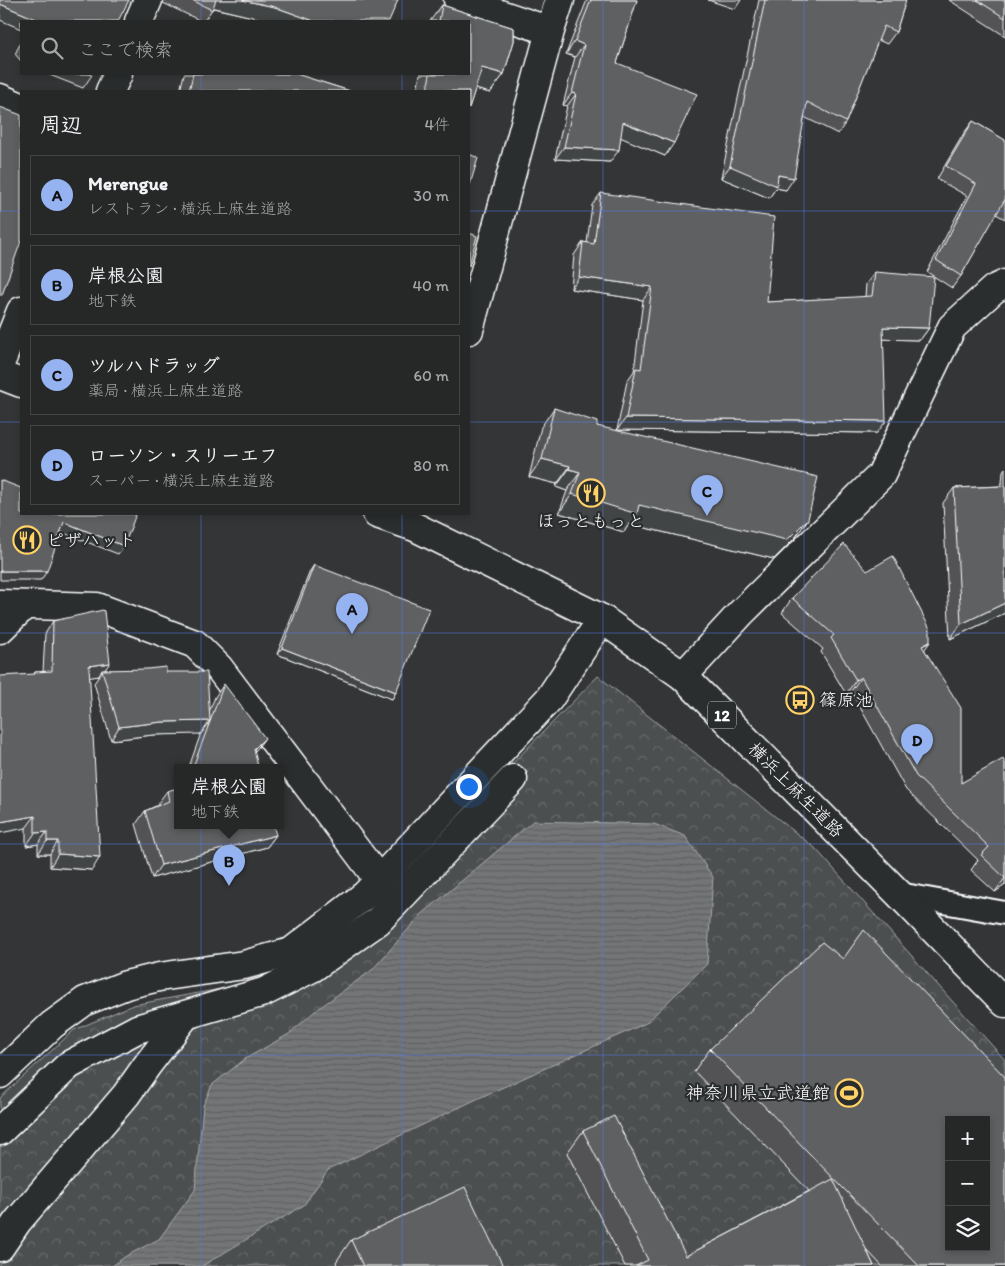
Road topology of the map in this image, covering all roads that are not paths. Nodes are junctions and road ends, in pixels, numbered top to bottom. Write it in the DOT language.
graph roads {
  1 [pos="148,0"];
  2 [pos="458,0"];
  3 [pos="560,0"];
  4 [pos="139,20"];
  5 [pos="550,31"];
  6 [pos="118,75"];
  7 [pos="110,90"];
  8 [pos="0,98"];
  9 [pos="20,107"];
  10 [pos="1005,284"];
  11 [pos="20,314"];
  12 [pos="470,326"];
  13 [pos="0,364"];
  14 [pos="0,375"];
  15 [pos="20,383"];
  16 [pos="384,515"];
  17 [pos="417,520"];
  18 [pos="12,604"];
  19 [pos="602,619"];
  20 [pos="0,629"];
  21 [pos="683,676"];
  22 [pos="513,780"];
  23 [pos="379,880"];
  24 [pos="899,894"];
  25 [pos="1005,913"];
  26 [pos="1005,1003"];
  27 [pos="186,1015"];
  28 [pos="0,1074"];
  29 [pos="0,1131"];
  30 [pos="0,1247"];
  1 -- 4 [label="street"];
  2 -- 5 [label="street"];
  3 -- 5 [label="street"];
  5 -- 12 [label="street"];
  6 -- 7 [label="street"];
  8 -- 9 [label="street"];
  10 -- 21 [label="street"];
  11 -- 13 [label="street"];
  14 -- 15 [label="street"];
  16 -- 17 [label="street, 横浜上麻生道路 / 12"];
  17 -- 19 [label="street, 横浜上麻生道路 / 12"];
  18 -- 20 [label="street"];
  18 -- 23 [label="street"];
  19 -- 21 [label="street, 横浜上麻生道路 / 12"];
  19 -- 23 [label="street"];
  21 -- 24 [label="street, 横浜上麻生道路 / 12"];
  22 -- 27 [label="street"];
  23 -- 28 [label="street"];
  24 -- 25 [label="lane"];
  24 -- 26 [label="street, 横浜上麻生道路 / 12"];
  27 -- 29 [label="street"];
  27 -- 30 [label="street"];
}
